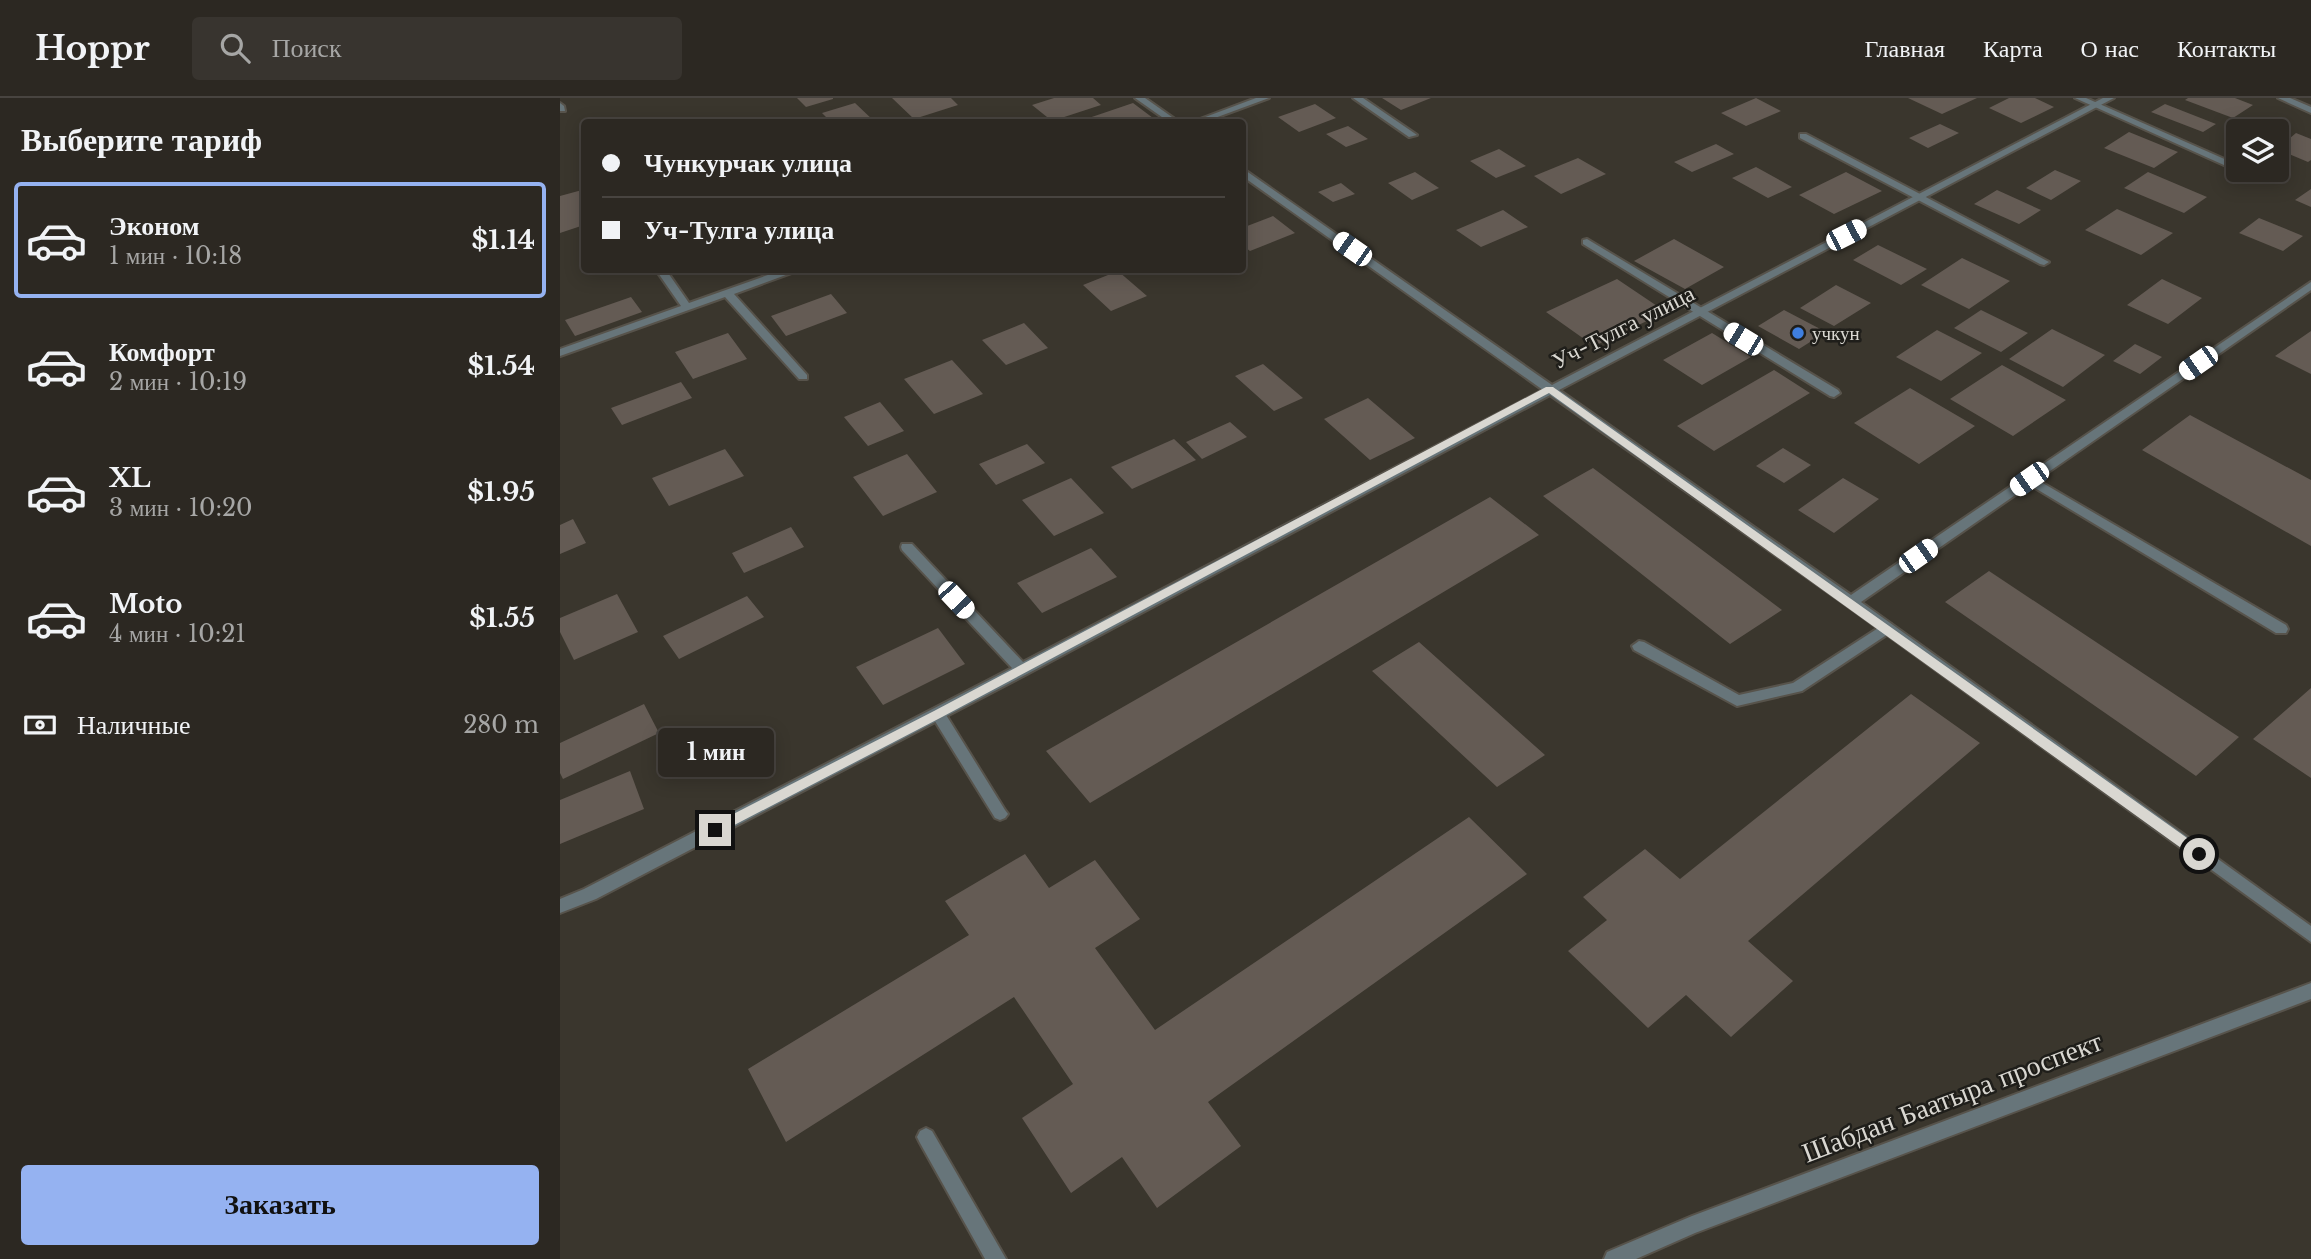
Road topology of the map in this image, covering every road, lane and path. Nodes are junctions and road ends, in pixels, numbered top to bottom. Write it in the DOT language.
graph roads {
  1 [pos="1139,98"];
  2 [pos="1265,98"];
  3 [pos="1357,98"];
  4 [pos="2079,98"];
  5 [pos="2110,98"];
  6 [pos="2282,98"];
  7 [pos="2096,106"];
  8 [pos="2311,110"];
  9 [pos="1170,119"];
  10 [pos="1206,119"];
  11 [pos="1412,135"];
  12 [pos="1803,136"];
  13 [pos="2226,163"];
  14 [pos="1246,174"];
  15 [pos="1920,197"];
  16 [pos="1587,242"];
  17 [pos="2044,262"];
  18 [pos="664,273"];
  19 [pos="781,273"];
  20 [pos="2311,285"];
  21 [pos="726,292"];
  22 [pos="687,306"];
  23 [pos="1698,312"];
  24 [pos="560,353"];
  25 [pos="803,377"];
  26 [pos="1550,389"];
  27 [pos="1833,393"];
  28 [pos="2029,479"];
  29 [pos="907,547"];
  30 [pos="1851,603"];
  31 [pos="1886,628"];
  32 [pos="2281,629"];
  33 [pos="1639,646"];
  34 [pos="1022,670"];
  35 [pos="938,714"];
  36 [pos="1000,814"];
  37 [pos="560,906"];
  38 [pos="2311,934"];
  39 [pos="2311,991"];
  40 [pos="926,1137"];
  41 [pos="996,1259"];
  42 [pos="1614,1259"];
  1 -- 9 [label="street"];
  2 -- 10 [label="street"];
  3 -- 11 [label="street"];
  4 -- 7 [label="street"];
  5 -- 7 [label="street, Уч-Тулга улица"];
  6 -- 8 [label="street"];
  7 -- 13 [label="street"];
  7 -- 15 [label="street, Уч-Тулга улица"];
  12 -- 15 [label="street"];
  14 -- 26 [label="street"];
  15 -- 17 [label="street"];
  15 -- 23 [label="street, Уч-Тулга улица"];
  16 -- 23 [label="street"];
  18 -- 22 [label="street"];
  19 -- 21 [label="street"];
  20 -- 28 [label="street"];
  21 -- 22 [label="street"];
  21 -- 25 [label="street"];
  22 -- 24 [label="street"];
  23 -- 26 [label="street, Уч-Тулга улица"];
  23 -- 27 [label="street"];
  26 -- 30 [label="street"];
  26 -- 34 [label="street, Уч-Тулга улица"];
  28 -- 30 [label="street"];
  28 -- 32 [label="street"];
  29 -- 34 [label="street"];
  30 -- 31 [label="street"];
  31 -- 33 [label="street"];
  31 -- 38 [label="street"];
  34 -- 35 [label="street, Уч-Тулга улица"];
  35 -- 36 [label="street"];
  35 -- 37 [label="street, Уч-Тулга улица"];
  39 -- 42 [label="street, Шабдан Баатыра проспект"];
  40 -- 41 [label="street"];
}
